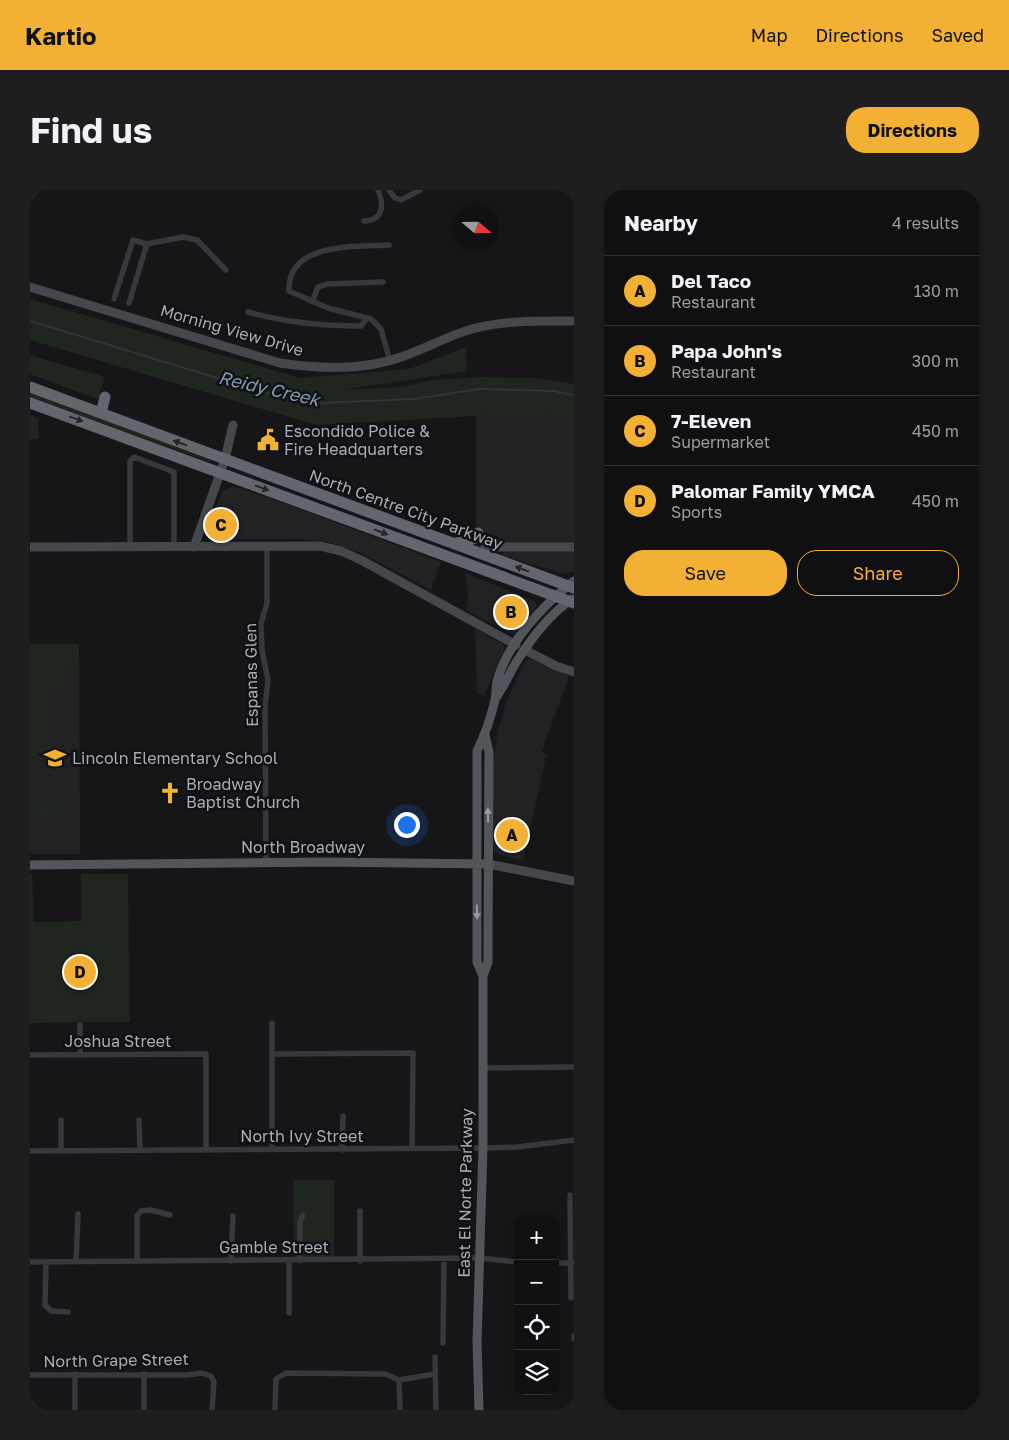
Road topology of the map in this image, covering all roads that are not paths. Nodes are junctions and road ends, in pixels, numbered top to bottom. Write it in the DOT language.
graph roads {
  1 [pos="378,190"];
  2 [pos="390,190"];
  3 [pos="420,190"];
  4 [pos="364,221"];
  5 [pos="147,244"];
  6 [pos="389,245"];
  7 [pos="226,270"];
  8 [pos="383,282"];
  9 [pos="30,287"];
  10 [pos="114,299"];
  11 [pos="312,302"];
  12 [pos="129,303"];
  13 [pos="248,312"];
  14 [pos="367,318"];
  15 [pos="574,321"];
  16 [pos="390,361"];
  17 [pos="30,387"];
  18 [pos="105,398"];
  19 [pos="30,403"];
  20 [pos="101,413"];
  21 [pos="233,425"];
  22 [pos="225,459"];
  23 [pos="221,472"];
  24 [pos="478,533"];
  25 [pos="460,543"];
  26 [pos="30,547"];
  27 [pos="130,547"];
  28 [pos="174,547"];
  29 [pos="194,547"];
  30 [pos="267,547"];
  31 [pos="485,547"];
  32 [pos="574,547"];
  33 [pos="572,585"];
  34 [pos="555,596"];
  35 [pos="572,601"];
  36 [pos="516,645"];
  37 [pos="525,650"];
  38 [pos="574,672"];
  39 [pos="495,700"];
  40 [pos="485,735"];
  41 [pos="266,863"];
  42 [pos="476,863"];
  43 [pos="488,864"];
  44 [pos="30,865"];
  45 [pos="574,881"];
  46 [pos="483,976"];
  47 [pos="272,1023"];
  48 [pos="80,1025"];
  49 [pos="272,1054"];
  50 [pos="30,1055"];
  51 [pos="80,1055"];
  52 [pos="574,1067"];
  53 [pos="482,1068"];
  54 [pos="343,1116"];
  55 [pos="61,1120"];
  56 [pos="138,1120"];
  57 [pos="574,1140"];
  58 [pos="412,1148"];
  59 [pos="483,1148"];
  60 [pos="140,1150"];
  61 [pos="206,1150"];
  62 [pos="272,1150"];
  63 [pos="342,1150"];
  64 [pos="30,1151"];
  65 [pos="61,1151"];
  66 [pos="570,1195"];
  67 [pos="360,1210"];
  68 [pos="78,1214"];
  69 [pos="170,1215"];
  70 [pos="303,1215"];
  71 [pos="233,1216"];
  72 [pos="479,1258"];
  73 [pos="444,1259"];
  74 [pos="137,1261"];
  75 [pos="231,1261"];
  76 [pos="288,1261"];
  77 [pos="300,1261"];
  78 [pos="360,1261"];
  79 [pos="30,1262"];
  80 [pos="46,1262"];
  81 [pos="76,1262"];
  82 [pos="514,1262"];
  83 [pos="559,1263"];
  84 [pos="573,1263"];
  85 [pos="572,1298"];
  86 [pos="68,1312"];
  87 [pos="289,1313"];
  88 [pos="443,1343"];
  89 [pos="435,1357"];
  90 [pos="75,1374"];
  91 [pos="144,1374"];
  92 [pos="436,1374"];
  93 [pos="30,1375"];
  94 [pos="399,1380"];
  95 [pos="76,1410"];
  96 [pos="144,1410"];
  97 [pos="212,1410"];
  98 [pos="275,1410"];
  99 [pos="400,1410"];
  100 [pos="436,1410"];
  101 [pos="479,1410"];
  1 -- 4 [label="street"];
  2 -- 3 [label="street"];
  5 -- 7 [label="street"];
  5 -- 10 [label="street"];
  5 -- 12 [label="street"];
  6 -- 11 [label="street"];
  8 -- 11 [label="street"];
  9 -- 16 [label="street, Morning View Drive"];
  11 -- 14 [label="street"];
  13 -- 14 [label="street"];
  14 -- 16 [label="street"];
  15 -- 16 [label="street, Morning View Drive"];
  17 -- 20 [label="highway, North Centre City Parkway"];
  18 -- 20 [label="highway"];
  19 -- 23 [label="highway, North Centre City Parkway, one-way"];
  22 -- 20 [label="highway, North Centre City Parkway, one-way"];
  21 -- 22 [label="street"];
  22 -- 23 [label="street"];
  22 -- 25 [label="highway, North Centre City Parkway"];
  23 -- 29 [label="street"];
  23 -- 34 [label="highway, North Centre City Parkway, one-way"];
  24 -- 25 [label="highway"];
  25 -- 31 [label="highway"];
  33 -- 25 [label="highway, North Centre City Parkway, one-way"];
  26 -- 27 [label="street"];
  27 -- 28 [label="street"];
  27 -- 28 [label="street"];
  28 -- 29 [label="street"];
  29 -- 30 [label="street"];
  30 -- 36 [label="street"];
  30 -- 41 [label="street, Espanas Glen"];
  31 -- 32 [label="street"];
  33 -- 34 [label="main road"];
  34 -- 35 [label="highway, North Centre City Parkway"];
  34 -- 36 [label="main road"];
  35 -- 37 [label="main road"];
  36 -- 39 [label="main road"];
  37 -- 38 [label="street"];
  37 -- 39 [label="main road"];
  39 -- 40 [label="main road, East El Norte Parkway"];
  40 -- 42 [label="main road, East El Norte Parkway"];
  43 -- 40 [label="main road, East El Norte Parkway, one-way"];
  41 -- 42 [label="main road, North Broadway"];
  41 -- 44 [label="main road, North Broadway"];
  42 -- 43 [label="main road, North Broadway"];
  42 -- 46 [label="main road, East El Norte Parkway, one-way"];
  43 -- 45 [label="street, North Broadway"];
  43 -- 46 [label="main road, East El Norte Parkway"];
  46 -- 53 [label="main road, East El Norte Parkway"];
  47 -- 49 [label="street"];
  48 -- 51 [label="street"];
  49 -- 58 [label="street"];
  49 -- 62 [label="street"];
  50 -- 51 [label="street, Joshua Street"];
  51 -- 61 [label="street, Joshua Street"];
  52 -- 53 [label="street"];
  53 -- 59 [label="main road, East El Norte Parkway"];
  54 -- 63 [label="street"];
  55 -- 65 [label="street"];
  56 -- 60 [label="street"];
  57 -- 59 [label="street, North Ivy Street"];
  58 -- 59 [label="street, North Ivy Street"];
  58 -- 63 [label="street, North Ivy Street"];
  59 -- 72 [label="main road, East El Norte Parkway"];
  60 -- 61 [label="street, North Ivy Street"];
  60 -- 65 [label="street, North Ivy Street"];
  61 -- 62 [label="street, North Ivy Street"];
  62 -- 63 [label="street, North Ivy Street"];
  64 -- 65 [label="street, North Ivy Street"];
  66 -- 84 [label="street"];
  67 -- 78 [label="street"];
  68 -- 81 [label="street"];
  69 -- 74 [label="street"];
  70 -- 77 [label="street"];
  71 -- 75 [label="street"];
  72 -- 73 [label="street, Gamble Street"];
  72 -- 82 [label="street, Gamble Street"];
  72 -- 101 [label="main road, East El Norte Parkway"];
  73 -- 78 [label="street, Gamble Street"];
  73 -- 88 [label="street"];
  74 -- 75 [label="street, Gamble Street"];
  74 -- 81 [label="street, Gamble Street"];
  75 -- 76 [label="street, Gamble Street"];
  76 -- 77 [label="street, Gamble Street"];
  76 -- 87 [label="street"];
  77 -- 78 [label="street, Gamble Street"];
  79 -- 80 [label="street, Gamble Street"];
  80 -- 81 [label="street, Gamble Street"];
  80 -- 86 [label="street"];
  83 -- 84 [label="street"];
  84 -- 85 [label="street"];
  89 -- 92 [label="street"];
  90 -- 91 [label="street, North Grape Street"];
  90 -- 93 [label="street, North Grape Street"];
  90 -- 95 [label="street"];
  91 -- 96 [label="street"];
  91 -- 97 [label="street, North Grape Street"];
  92 -- 94 [label="street"];
  92 -- 100 [label="street"];
  94 -- 98 [label="street"];
  94 -- 99 [label="street"];
}
